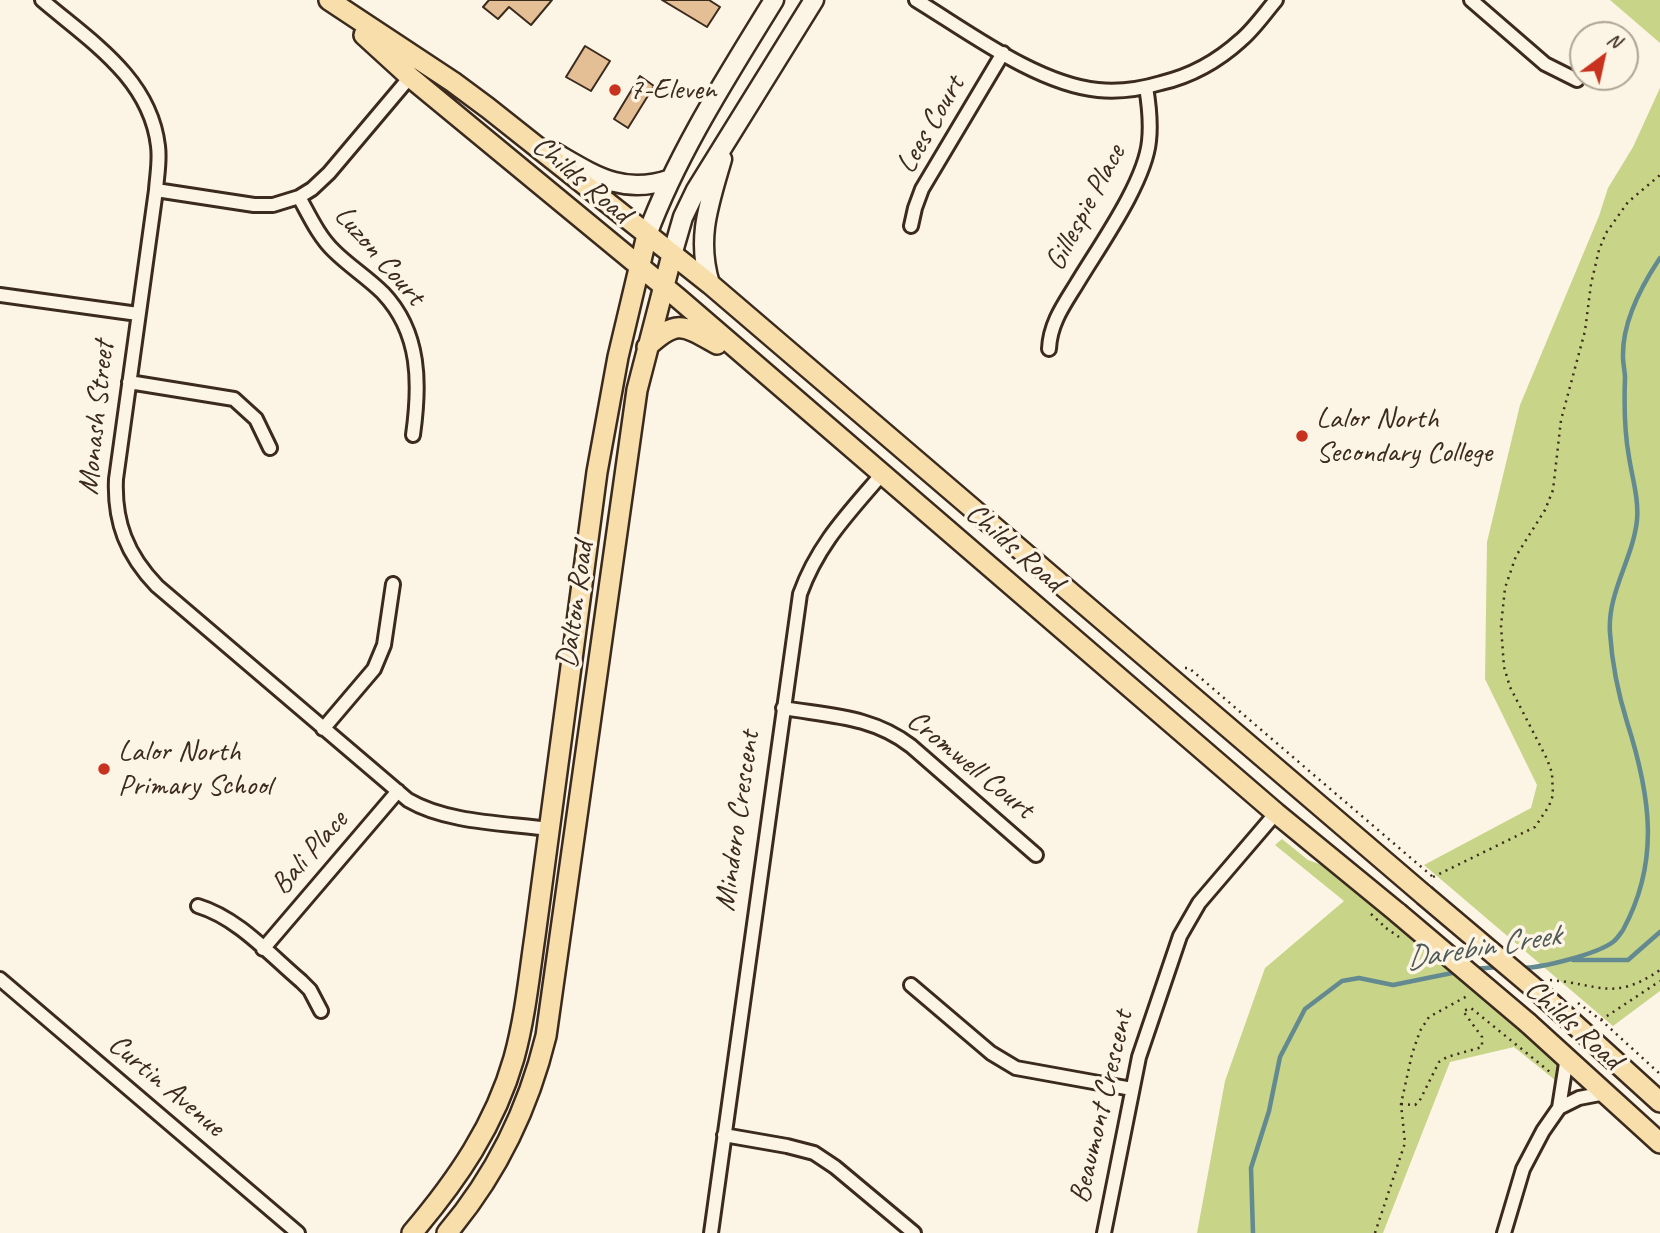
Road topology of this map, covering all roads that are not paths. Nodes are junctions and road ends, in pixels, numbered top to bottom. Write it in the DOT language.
graph roads {
  1 [pos="42,0"];
  2 [pos="328,0"];
  3 [pos="774,0"];
  4 [pos="814,0"];
  5 [pos="916,0"];
  6 [pos="1276,0"];
  7 [pos="1471,0"];
  8 [pos="1003,53"];
  9 [pos="416,69"];
  10 [pos="1569,76"];
  11 [pos="453,82"];
  12 [pos="1146,87"];
  13 [pos="450,109"];
  14 [pos="525,136"];
  15 [pos="727,139"];
  16 [pos="671,179"];
  17 [pos="156,190"];
  18 [pos="299,197"];
  19 [pos="911,226"];
  20 [pos="647,235"];
  21 [pos="672,255"];
  22 [pos="638,266"];
  23 [pos="710,284"];
  24 [pos="663,286"];
  25 [pos="0,295"];
  26 [pos="138,314"];
  27 [pos="647,347"];
  28 [pos="1049,349"];
  29 [pos="751,363"];
  30 [pos="129,382"];
  31 [pos="413,435"];
  32 [pos="270,448"];
  33 [pos="902,450"];
  34 [pos="882,474"];
  35 [pos="393,584"];
  36 [pos="783,708"];
  37 [pos="323,729"];
  38 [pos="1297,788"];
  39 [pos="397,791"];
  40 [pos="1276,813"];
  41 [pos="549,829"];
  42 [pos="576,832"];
  43 [pos="1037,855"];
  44 [pos="198,906"];
  45 [pos="263,949"];
  46 [pos="0,979"];
  47 [pos="911,985"];
  48 [pos="321,1011"];
  49 [pos="1567,1057"];
  50 [pos="1132,1089"];
  51 [pos="1605,1093"];
  52 [pos="1660,1102"];
  53 [pos="1559,1108"];
  54 [pos="1656,1133"];
  55 [pos="724,1135"];
  56 [pos="1507,1232"];
  57 [pos="298,1233"];
  58 [pos="412,1233"];
  59 [pos="447,1233"];
  60 [pos="711,1233"];
  61 [pos="914,1233"];
  62 [pos="1104,1233"];
  1 -- 17 [label="street, Monash Street"];
  2 -- 9 [label="main road, Childs Road"];
  3 -- 16 [label="main road, Dalton Road"];
  4 -- 15 [label="main road, Dalton Road"];
  5 -- 8 [label="street"];
  6 -- 12 [label="street"];
  7 -- 10 [label="street"];
  8 -- 12 [label="street"];
  8 -- 19 [label="street, Lees Court"];
  9 -- 11 [label="main road, Childs Road"];
  9 -- 13 [label="main road, Childs Road"];
  9 -- 18 [label="street"];
  11 -- 13 [label="main road"];
  11 -- 14 [label="main road, Childs Road"];
  12 -- 28 [label="street, Gillespie Place"];
  13 -- 22 [label="main road, Childs Road"];
  14 -- 16 [label="main road"];
  14 -- 20 [label="main road, Childs Road"];
  15 -- 21 [label="main road, Dalton Road"];
  15 -- 23 [label="main road"];
  16 -- 20 [label="main road, Dalton Road"];
  17 -- 18 [label="street"];
  17 -- 26 [label="street, Monash Street"];
  18 -- 31 [label="street, Luzon Court"];
  20 -- 21 [label="main road, Childs Road"];
  20 -- 22 [label="main road, Dalton Road"];
  21 -- 23 [label="main road, Childs Road"];
  21 -- 24 [label="main road, Dalton Road"];
  22 -- 24 [label="main road, Childs Road"];
  22 -- 41 [label="main road, Dalton Road"];
  23 -- 33 [label="main road, Childs Road"];
  24 -- 27 [label="main road, Dalton Road"];
  24 -- 29 [label="main road, Childs Road"];
  25 -- 26 [label="street"];
  26 -- 30 [label="street, Monash Street"];
  27 -- 29 [label="main road"];
  27 -- 42 [label="main road, Dalton Road"];
  29 -- 34 [label="main road, Childs Road"];
  30 -- 32 [label="street"];
  30 -- 37 [label="street, Monash Street"];
  33 -- 34 [label="main road, Mindoro Crescent"];
  33 -- 38 [label="main road, Childs Road"];
  34 -- 36 [label="street, Mindoro Crescent"];
  34 -- 40 [label="main road, Childs Road"];
  35 -- 37 [label="street"];
  36 -- 43 [label="street, Cromwell Court"];
  36 -- 55 [label="street, Mindoro Crescent"];
  37 -- 39 [label="street, Monash Street"];
  38 -- 40 [label="main road, Beaumont Crescent"];
  38 -- 52 [label="main road, Childs Road, bridge"];
  39 -- 41 [label="street, Monash Street"];
  39 -- 45 [label="street, Bali Place"];
  40 -- 49 [label="main road, Childs Road, bridge"];
  40 -- 50 [label="street, Beaumont Crescent"];
  41 -- 42 [label="main road, Monash Street"];
  41 -- 58 [label="main road, Dalton Road"];
  42 -- 59 [label="main road, Dalton Road"];
  44 -- 45 [label="street"];
  45 -- 48 [label="street"];
  46 -- 57 [label="street, Curtin Avenue"];
  47 -- 50 [label="street"];
  49 -- 51 [label="main road, Childs Road"];
  49 -- 53 [label="street"];
  50 -- 62 [label="street, Beaumont Crescent"];
  51 -- 53 [label="street"];
  51 -- 54 [label="main road, Childs Road"];
  53 -- 56 [label="street"];
  55 -- 60 [label="street, Mindoro Crescent"];
  55 -- 61 [label="street"];
}
